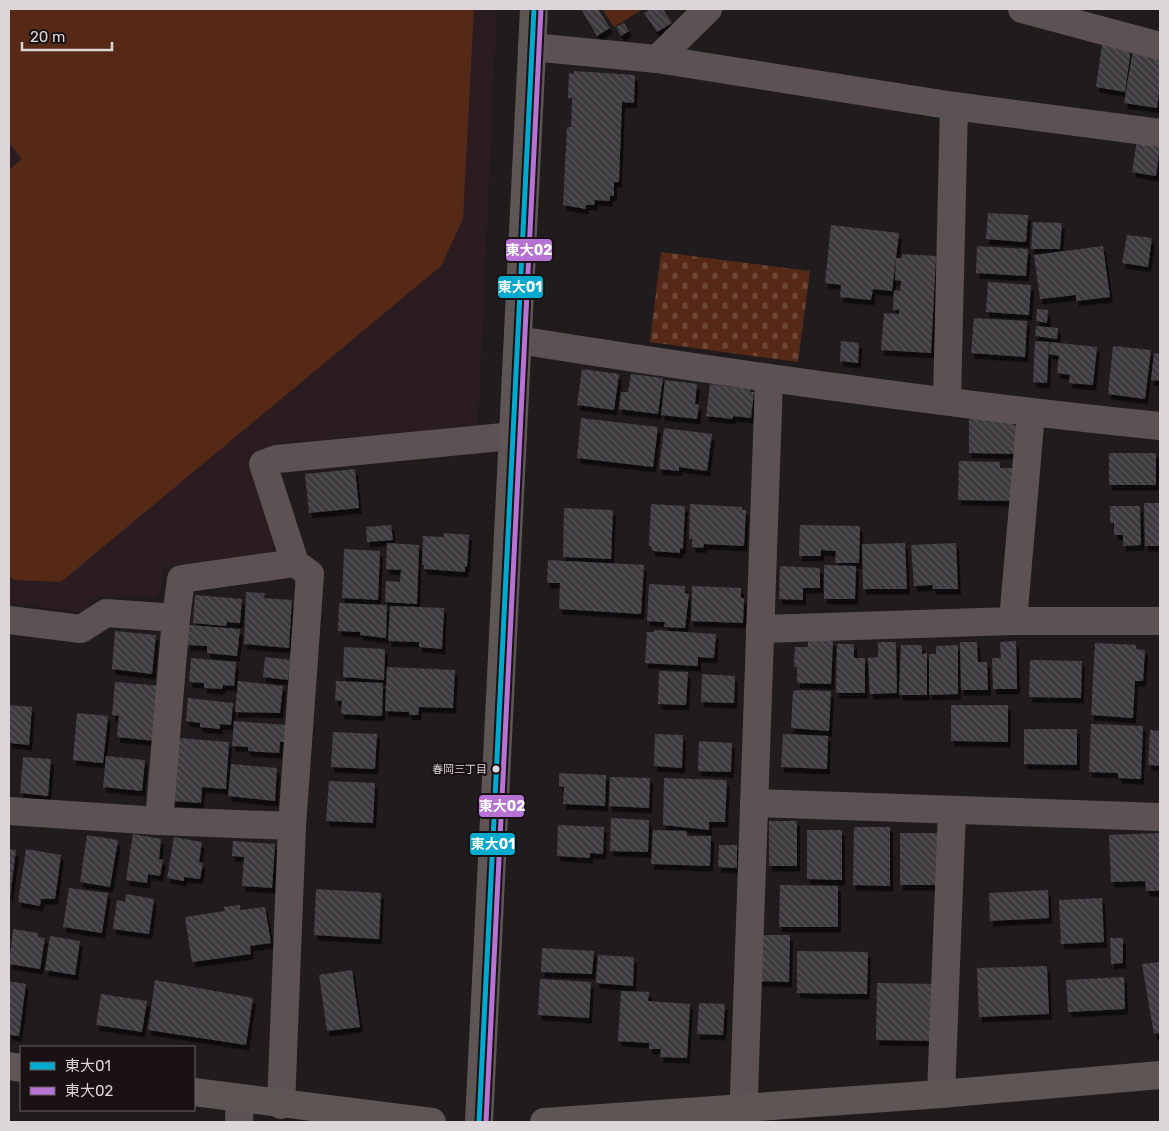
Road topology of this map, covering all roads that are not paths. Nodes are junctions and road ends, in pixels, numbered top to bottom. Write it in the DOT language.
graph roads {
  1 [pos="534,9"];
  2 [pos="708,9"];
  3 [pos="1022,9"];
  4 [pos="1160,46"];
  5 [pos="532,47"];
  6 [pos="657,60"];
  7 [pos="954,106"];
  8 [pos="1160,133"];
  9 [pos="518,340"];
  10 [pos="769,380"];
  11 [pos="947,400"];
  12 [pos="1031,413"];
  13 [pos="1160,426"];
  14 [pos="513,436"];
  15 [pos="295,563"];
  16 [pos="176,618"];
  17 [pos="9,620"];
  18 [pos="1014,621"];
  19 [pos="1160,621"];
  20 [pos="760,629"];
  21 [pos="754,803"];
  22 [pos="952,810"];
  23 [pos="9,811"];
  24 [pos="1160,817"];
  25 [pos="160,821"];
  26 [pos="292,826"];
  27 [pos="1160,1075"];
  28 [pos="195,1092"];
  29 [pos="941,1094"];
  30 [pos="281,1105"];
  31 [pos="240,1111"];
  32 [pos="743,1114"];
  33 [pos="432,1122"];
  34 [pos="479,1122"];
  35 [pos="544,1122"];
  1 -- 5 [label="main road"];
  2 -- 6 [label="street"];
  3 -- 4 [label="street"];
  5 -- 6 [label="street"];
  5 -- 9 [label="main road"];
  6 -- 7 [label="street"];
  7 -- 8 [label="street"];
  7 -- 11 [label="street"];
  9 -- 10 [label="street"];
  9 -- 14 [label="main road"];
  10 -- 11 [label="street"];
  10 -- 20 [label="street"];
  11 -- 12 [label="street"];
  12 -- 13 [label="street"];
  12 -- 18 [label="street"];
  14 -- 15 [label="street"];
  14 -- 34 [label="main road"];
  15 -- 16 [label="street"];
  15 -- 26 [label="street"];
  16 -- 17 [label="street"];
  16 -- 25 [label="street"];
  18 -- 19 [label="street"];
  18 -- 20 [label="street"];
  20 -- 21 [label="street"];
  21 -- 22 [label="street"];
  21 -- 32 [label="street"];
  22 -- 24 [label="street"];
  22 -- 29 [label="street"];
  23 -- 25 [label="street"];
  25 -- 26 [label="street"];
  26 -- 30 [label="street"];
  27 -- 29 [label="main road"];
  28 -- 31 [label="main road"];
  29 -- 32 [label="main road"];
  30 -- 31 [label="main road"];
  30 -- 33 [label="main road"];
  32 -- 35 [label="main road"];
}
